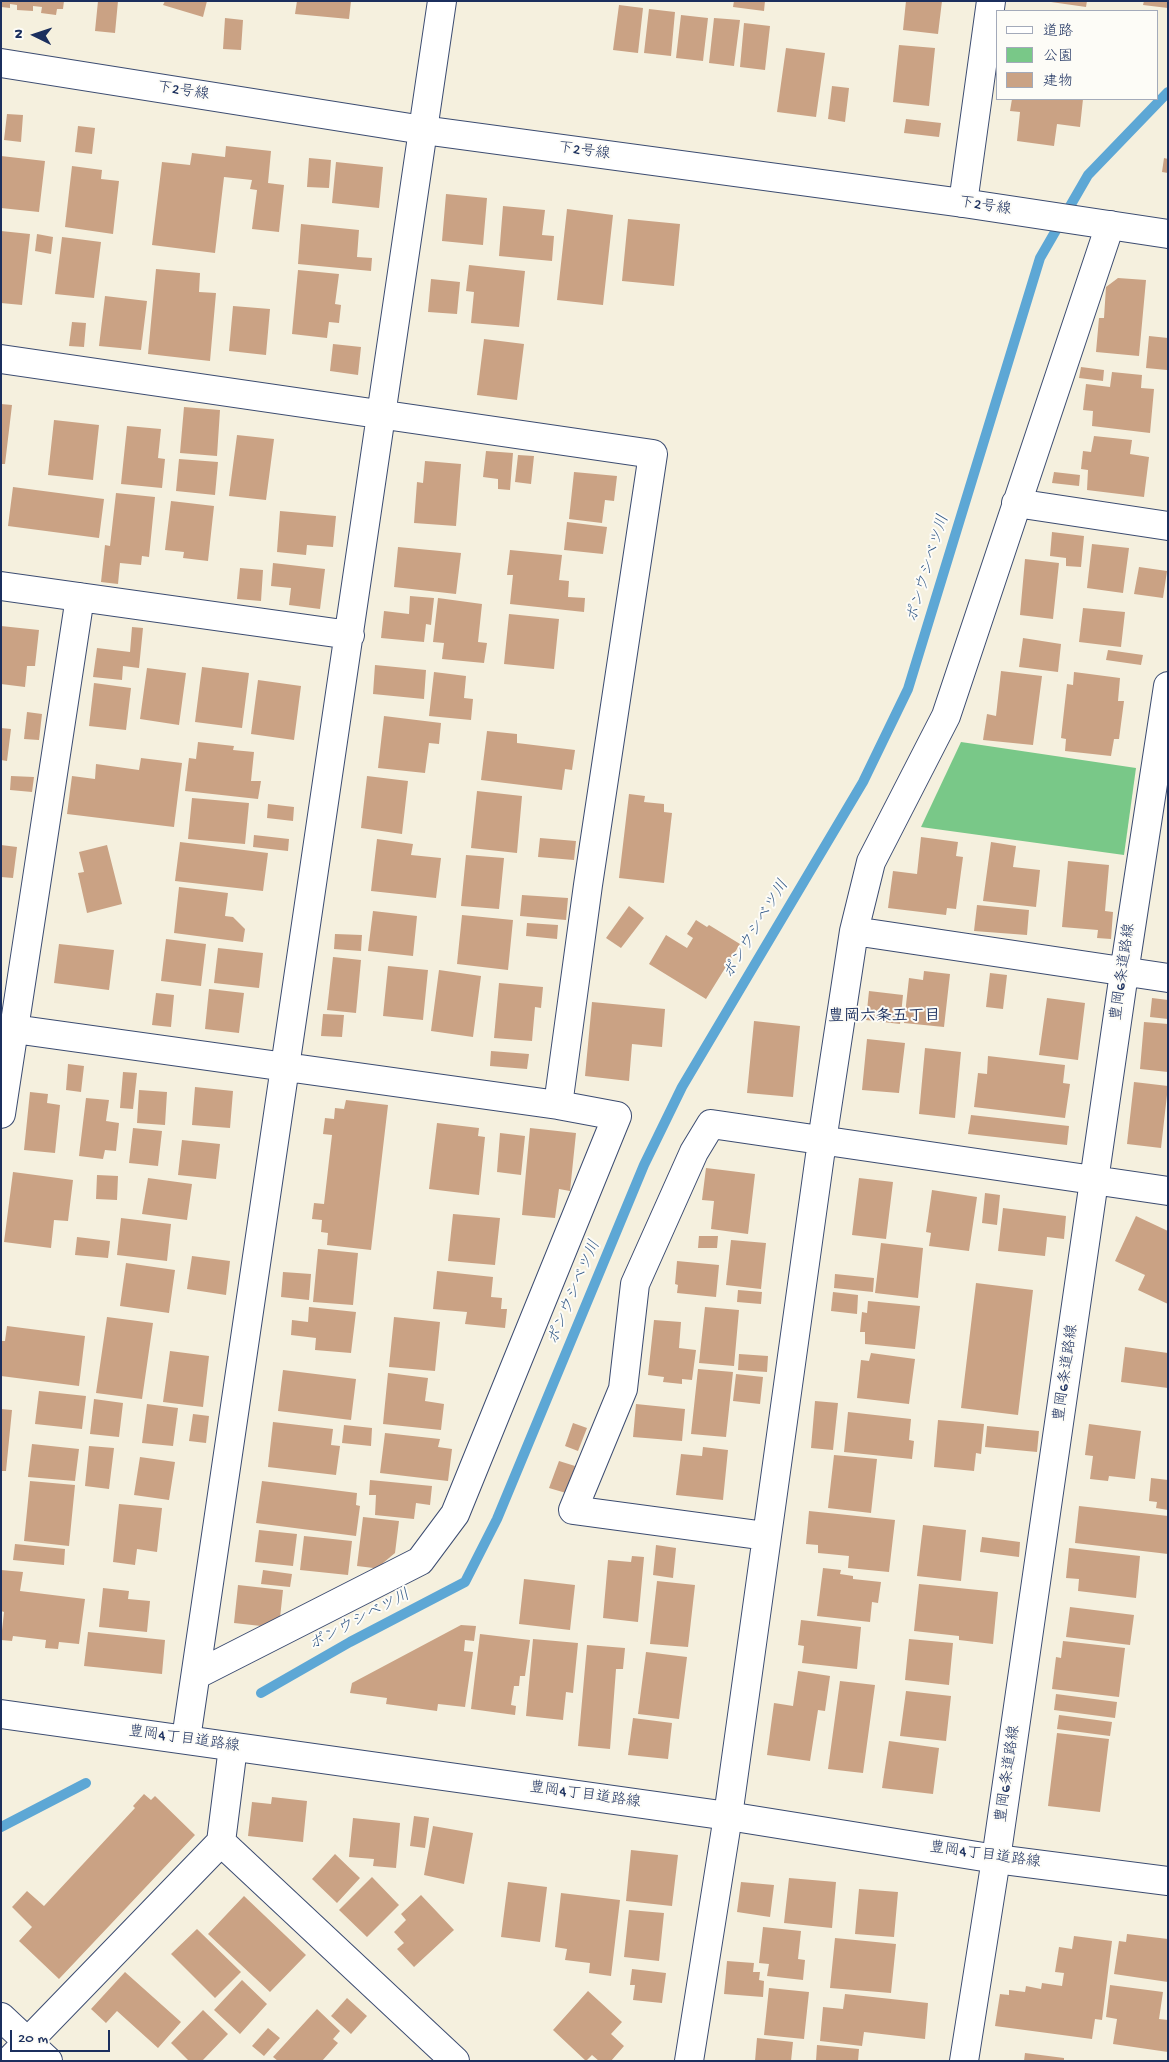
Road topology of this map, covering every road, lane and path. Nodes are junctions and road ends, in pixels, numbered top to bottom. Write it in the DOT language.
graph roads {
  1 [pos="442,1"];
  2 [pos="991,1"];
  3 [pos="1,63"];
  4 [pos="424,130"];
  5 [pos="963,203"];
  6 [pos="1098,223"];
  7 [pos="1168,234"];
  8 [pos="1,359"];
  9 [pos="381,413"];
  10 [pos="1016,503"];
  11 [pos="1168,526"];
  12 [pos="1,586"];
  13 [pos="80,597"];
  14 [pos="350,635"];
  15 [pos="1168,686"];
  16 [pos="854,931"];
  17 [pos="1124,973"];
  18 [pos="1168,978"];
  19 [pos="14,1029"];
  20 [pos="285,1067"];
  21 [pos="558,1105"];
  22 [pos="1,1114"];
  23 [pos="822,1141"];
  24 [pos="1094,1181"];
  25 [pos="1168,1191"];
  26 [pos="766,1536"];
  27 [pos="196,1675"];
  28 [pos="1,1714"];
  29 [pos="186,1739"];
  30 [pos="233,1747"];
  31 [pos="728,1816"];
  32 [pos="221,1842"];
  33 [pos="996,1858"];
  34 [pos="1168,1881"];
  35 [pos="1,2017"];
  36 [pos="18,2051"];
  37 [pos="48,2061"];
  38 [pos="455,2061"];
  39 [pos="689,2061"];
  40 [pos="964,2061"];
  1 -- 4 [label="street"];
  2 -- 5 [label="street"];
  3 -- 4 [label="street, 下2号線"];
  4 -- 5 [label="street, 下2号線"];
  4 -- 9 [label="street"];
  5 -- 6 [label="street, 下2号線"];
  6 -- 7 [label="street, 下2号線"];
  6 -- 10 [label="street"];
  8 -- 9 [label="street"];
  9 -- 14 [label="street"];
  9 -- 21 [label="street"];
  10 -- 11 [label="street"];
  10 -- 16 [label="street"];
  12 -- 13 [label="street"];
  13 -- 14 [label="street"];
  13 -- 19 [label="street"];
  14 -- 20 [label="street"];
  15 -- 17 [label="street, 豊岡6条道路線"];
  16 -- 17 [label="street"];
  16 -- 23 [label="street"];
  17 -- 18 [label="street"];
  17 -- 24 [label="street, 豊岡6条道路線"];
  19 -- 20 [label="street"];
  19 -- 22 [label="street"];
  20 -- 21 [label="street"];
  20 -- 27 [label="street"];
  21 -- 27 [label="street"];
  23 -- 24 [label="street"];
  23 -- 26 [label="street"];
  23 -- 26 [label="street"];
  24 -- 25 [label="street"];
  24 -- 33 [label="street, 豊岡6条道路線"];
  26 -- 31 [label="street"];
  27 -- 29 [label="street"];
  28 -- 29 [label="street, 豊岡4丁目道路線"];
  29 -- 30 [label="street, 豊岡4丁目道路線"];
  30 -- 31 [label="street, 豊岡4丁目道路線"];
  30 -- 32 [label="street"];
  31 -- 33 [label="street, 豊岡4丁目道路線"];
  31 -- 39 [label="street"];
  32 -- 36 [label="street"];
  32 -- 38 [label="street"];
  33 -- 34 [label="street, 豊岡4丁目道路線"];
  33 -- 40 [label="street, 豊岡6条道路線"];
  35 -- 36 [label="street"];
  36 -- 37 [label="street"];
}
